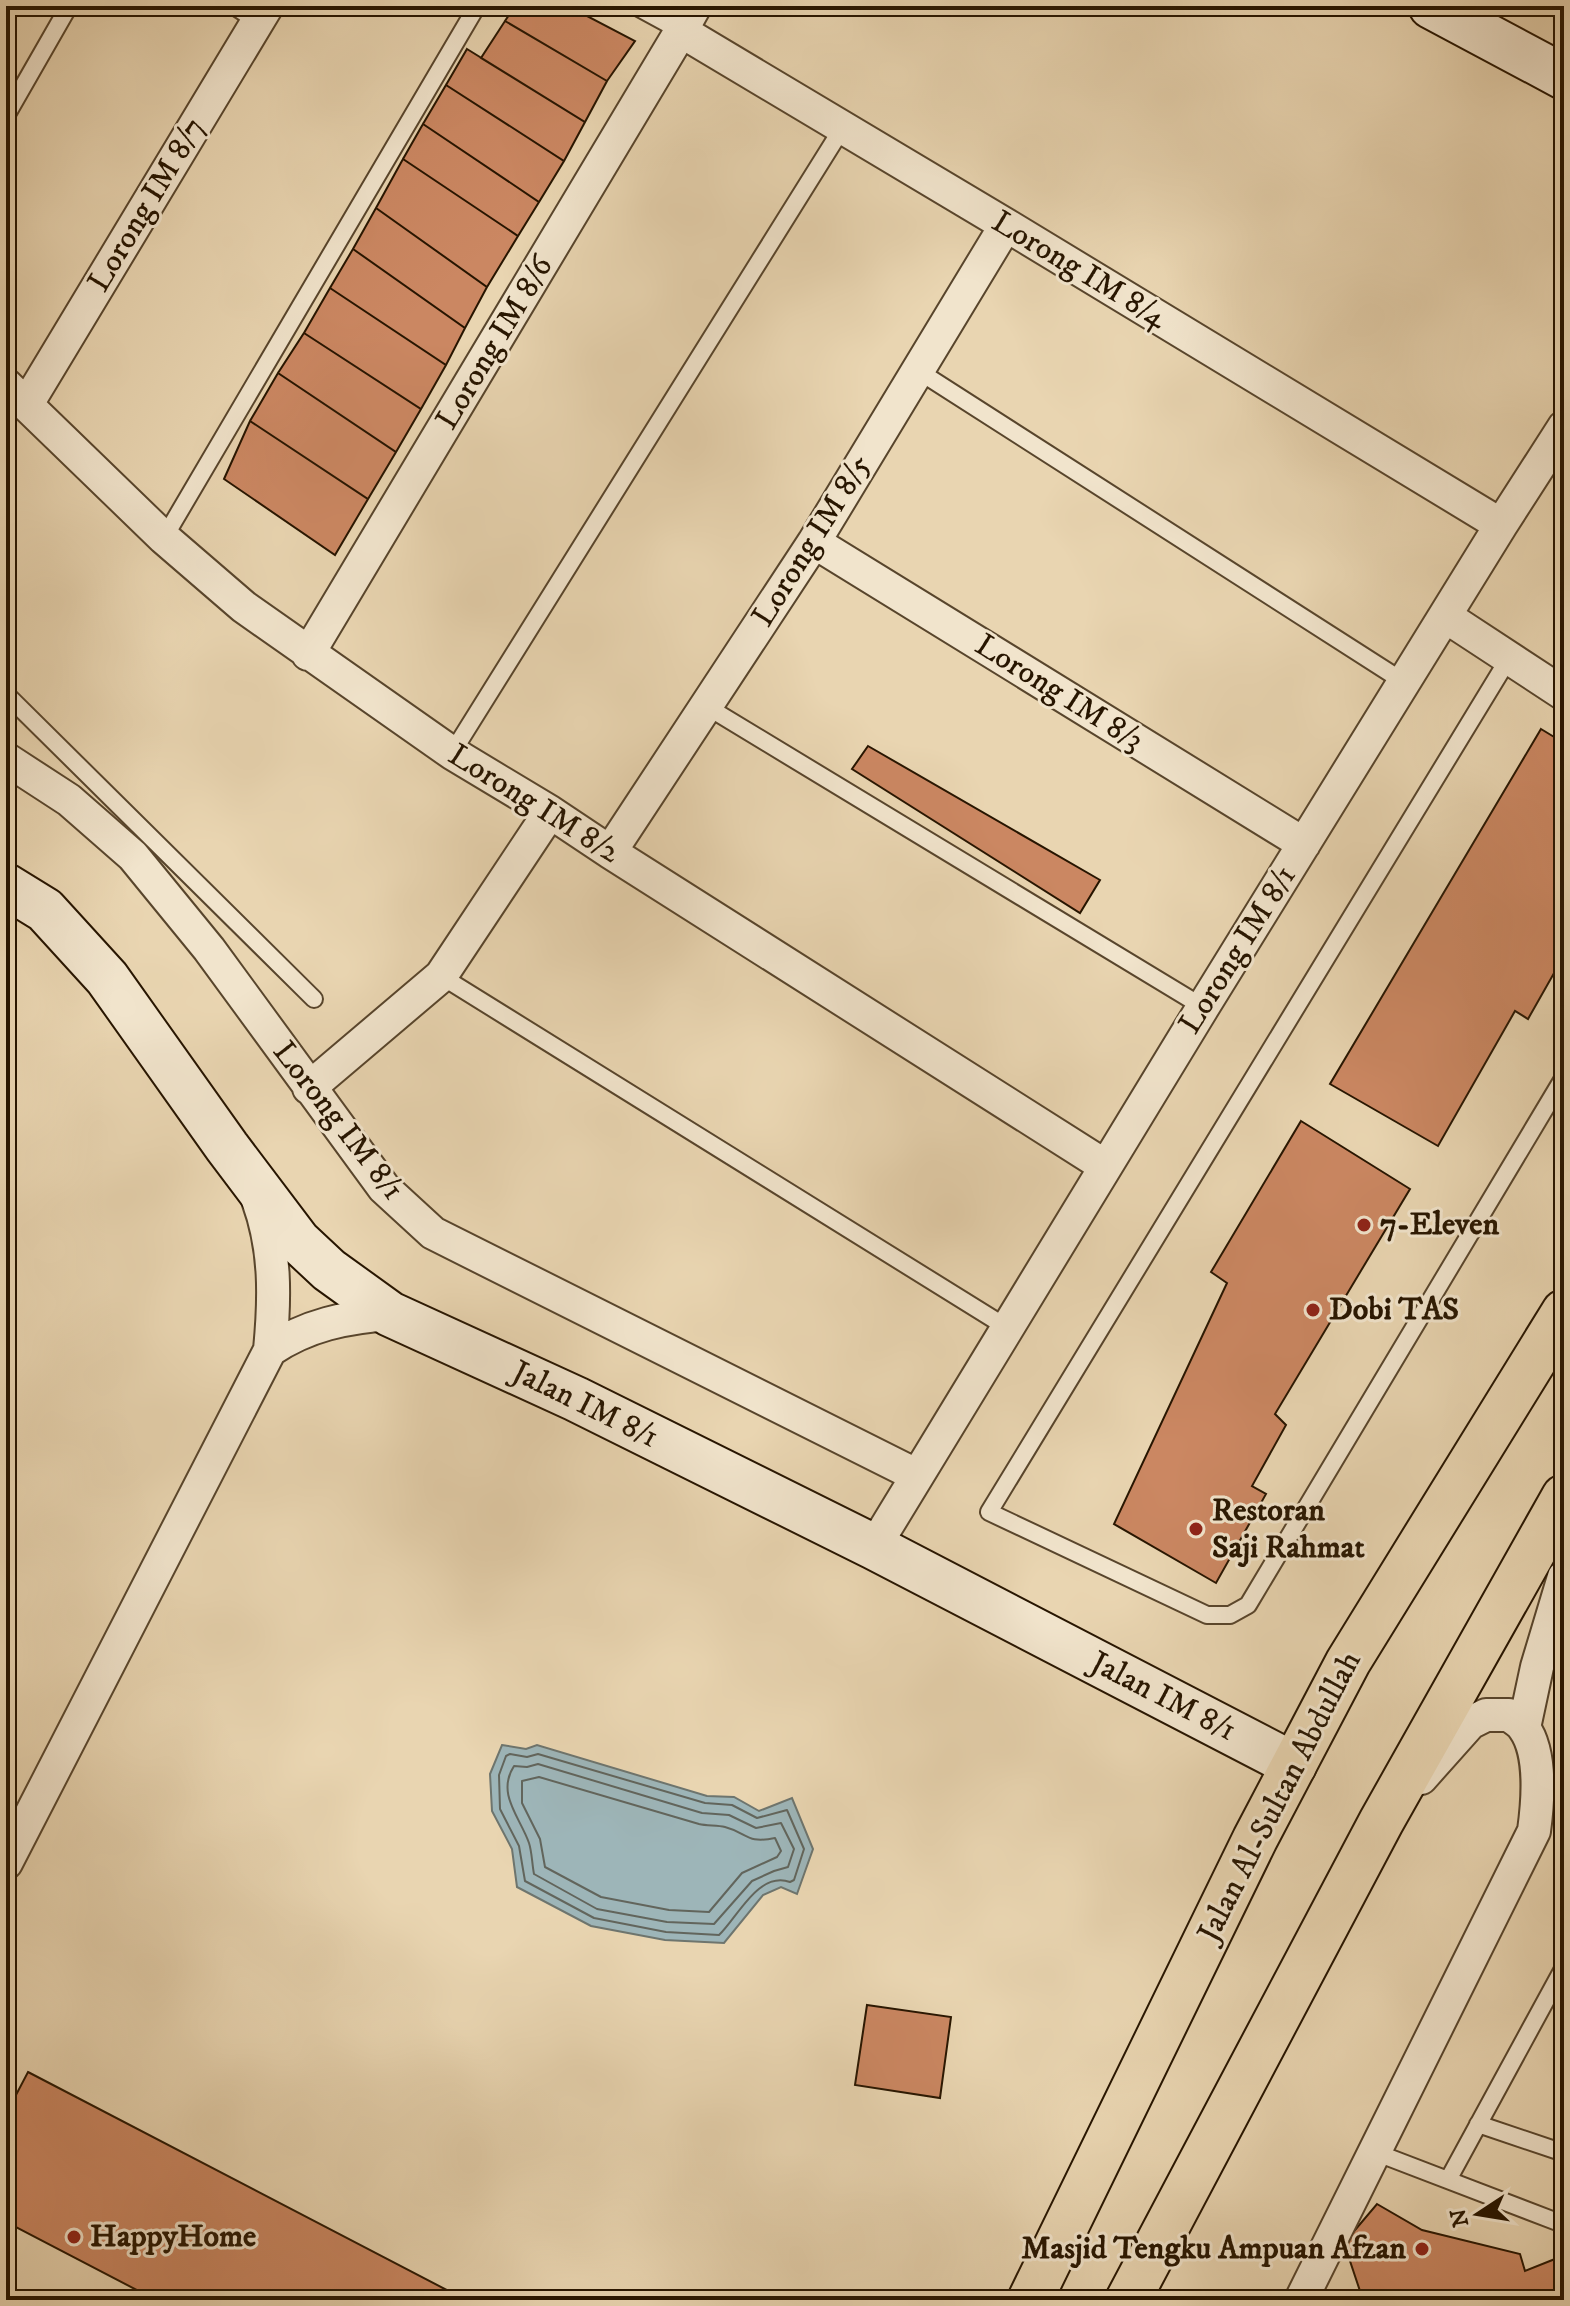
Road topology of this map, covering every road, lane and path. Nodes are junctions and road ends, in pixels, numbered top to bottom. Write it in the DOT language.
graph roads {
  1 [pos="69,6"];
  2 [pos="477,6"];
  3 [pos="635,6"];
  4 [pos="1431,6"];
  5 [pos="252,11"];
  6 [pos="688,19"];
  7 [pos="1564,77"];
  8 [pos="6,116"];
  9 [pos="843,127"];
  10 [pos="1006,225"];
  11 [pos="917,370"];
  12 [pos="16,395"];
  13 [pos="1564,427"];
  14 [pos="1501,525"];
  15 [pos="164,538"];
  16 [pos="814,542"];
  17 [pos="1445,616"];
  18 [pos="308,654"];
  19 [pos="1509,658"];
  20 [pos="1404,682"];
  21 [pos="6,694"];
  22 [pos="1564,694"];
  23 [pos="706,706"];
  24 [pos="452,753"];
  25 [pos="6,759"];
  26 [pos="550,812"];
  27 [pos="1304,844"];
  28 [pos="610,852"];
  29 [pos="6,886"];
  30 [pos="441,976"];
  31 [pos="314,999"];
  32 [pos="1203,1007"];
  33 [pos="1564,1077"];
  34 [pos="309,1088"];
  35 [pos="1105,1166"];
  36 [pos="245,1170"];
  37 [pos="1564,1312"];
  38 [pos="390,1314"];
  39 [pos="1006,1327"];
  40 [pos="270,1350"];
  41 [pos="916,1475"];
  42 [pos="1564,1497"];
  43 [pos="874,1547"];
  44 [pos="1564,1577"];
  45 [pos="1524,1728"];
  46 [pos="1294,1765"];
  47 [pos="1381,1822"];
  48 [pos="6,1863"];
  49 [pos="1564,1967"];
  50 [pos="1478,2124"];
  51 [pos="1376,2150"];
  52 [pos="1564,2153"];
  53 [pos="1448,2180"];
  54 [pos="1560,2223"];
  55 [pos="1030,2300"];
  56 [pos="1128,2300"];
  57 [pos="1301,2300"];
  1 -- 8 [label="lane"];
  2 -- 15 [label="lane"];
  3 -- 6 [label="lane"];
  4 -- 7 [label="street"];
  5 -- 12 [label="street, Lorong IM 8/7"];
  6 -- 9 [label="street, Lorong IM 8/4"];
  6 -- 18 [label="street, Lorong IM 8/6"];
  9 -- 10 [label="street, Lorong IM 8/4"];
  9 -- 24 [label="lane"];
  10 -- 11 [label="street, Lorong IM 8/5"];
  10 -- 14 [label="street, Lorong IM 8/4"];
  11 -- 16 [label="street, Lorong IM 8/5"];
  11 -- 20 [label="lane"];
  12 -- 15 [label="street, Lorong IM 8/2"];
  13 -- 14 [label="street, Lorong IM 8/1"];
  14 -- 17 [label="street, Lorong IM 8/1"];
  15 -- 18 [label="street, Lorong IM 8/2"];
  16 -- 23 [label="street, Lorong IM 8/5"];
  16 -- 27 [label="street, Lorong IM 8/3"];
  17 -- 19 [label="street"];
  17 -- 20 [label="street, Lorong IM 8/1"];
  18 -- 24 [label="street, Lorong IM 8/2"];
  19 -- 22 [label="street"];
  19 -- 33 [label="lane"];
  20 -- 27 [label="street, Lorong IM 8/1"];
  21 -- 31 [label="lane"];
  23 -- 28 [label="street, Lorong IM 8/5"];
  23 -- 32 [label="lane"];
  24 -- 26 [label="street, Lorong IM 8/2"];
  25 -- 34 [label="street, Lorong IM 8/1"];
  26 -- 28 [label="street, Lorong IM 8/2"];
  26 -- 30 [label="street"];
  27 -- 32 [label="street, Lorong IM 8/1"];
  28 -- 35 [label="street, Lorong IM 8/2"];
  29 -- 36 [label="street, Jalan IM 8/1"];
  30 -- 34 [label="street"];
  30 -- 39 [label="lane"];
  32 -- 35 [label="street, Lorong IM 8/1"];
  34 -- 41 [label="street, Lorong IM 8/1"];
  35 -- 39 [label="street, Lorong IM 8/1"];
  36 -- 38 [label="street, Jalan IM 8/1"];
  36 -- 40 [label="street"];
  37 -- 46 [label="main road, Jalan Al-Sultan Abdullah"];
  38 -- 40 [label="street"];
  38 -- 43 [label="street, Jalan IM 8/1"];
  39 -- 41 [label="street, Lorong IM 8/1"];
  40 -- 48 [label="street"];
  41 -- 43 [label="street, Lorong IM 8/1"];
  42 -- 47 [label="main road"];
  43 -- 46 [label="street, Jalan IM 8/1"];
  44 -- 45 [label="street"];
  45 -- 47 [label="street"];
  45 -- 51 [label="street"];
  46 -- 55 [label="main road, Jalan Al-Sultan Abdullah"];
  47 -- 56 [label="main road"];
  49 -- 50 [label="lane"];
  50 -- 52 [label="lane"];
  50 -- 53 [label="lane"];
  51 -- 53 [label="lane"];
  51 -- 57 [label="street"];
  53 -- 54 [label="lane"];
}
